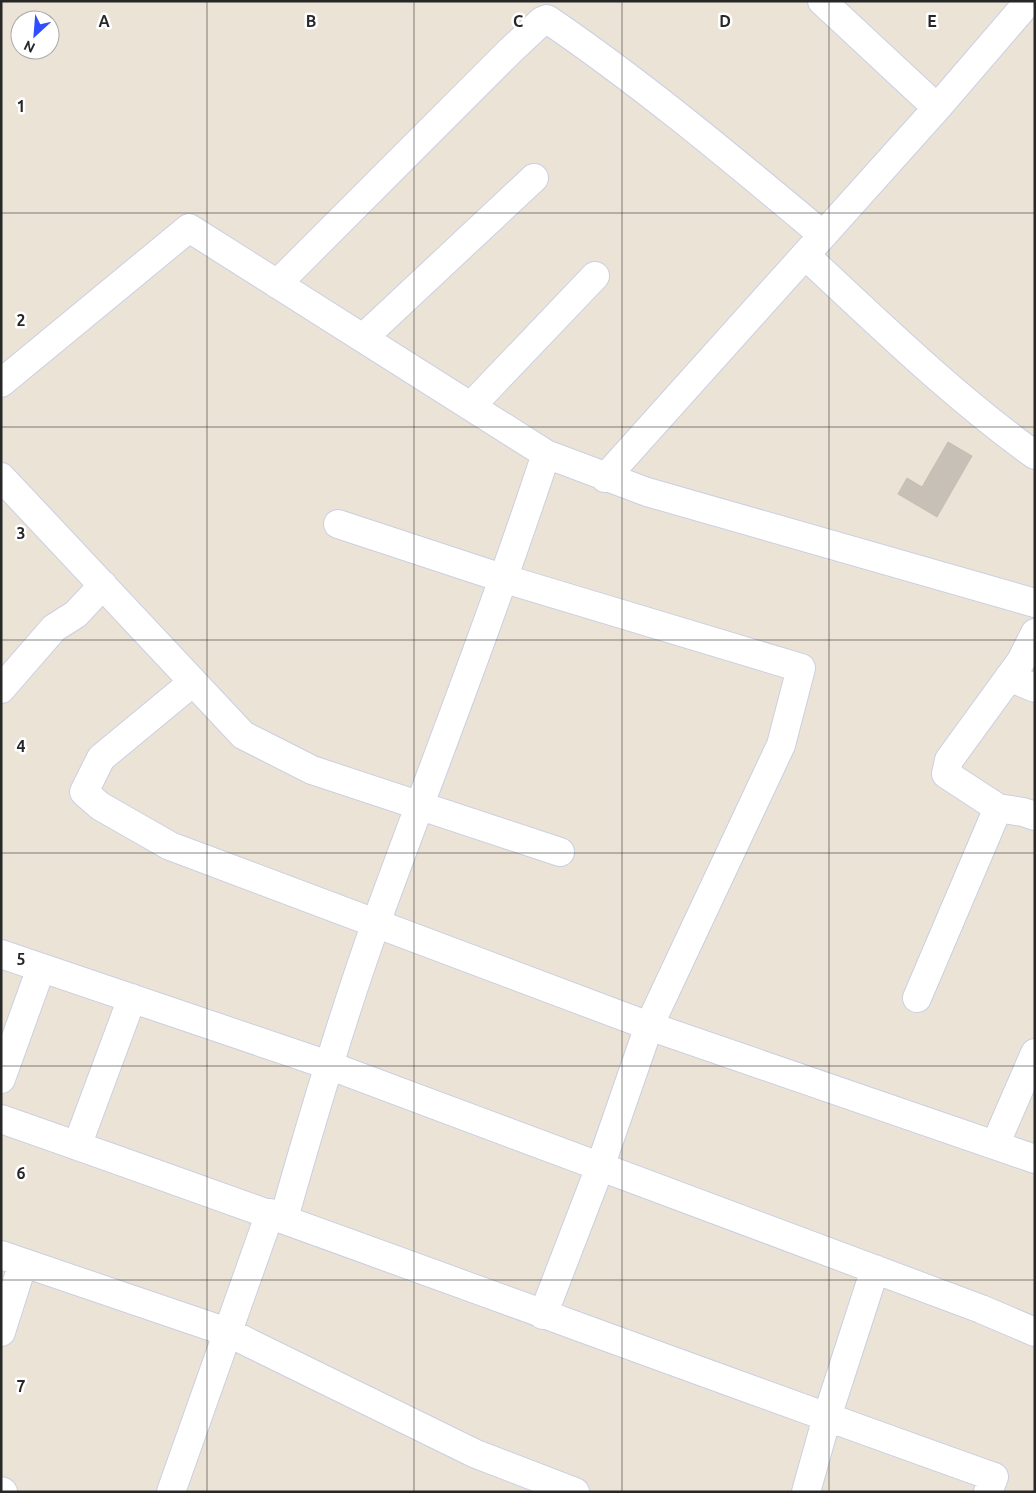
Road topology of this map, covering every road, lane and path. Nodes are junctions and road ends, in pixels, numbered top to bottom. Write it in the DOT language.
graph roads {
  1 [pos="822,1"];
  2 [pos="1030,1"];
  3 [pos="937,108"];
  4 [pos="534,178"];
  5 [pos="823,235"];
  6 [pos="805,255"];
  7 [pos="595,276"];
  8 [pos="277,284"];
  9 [pos="363,338"];
  10 [pos="1,383"];
  11 [pos="471,406"];
  12 [pos="546,454"];
  13 [pos="1035,455"];
  14 [pos="1,476"];
  15 [pos="605,478"];
  16 [pos="338,524"];
  17 [pos="505,579"];
  18 [pos="103,586"];
  19 [pos="1035,603"];
  20 [pos="1035,633"];
  21 [pos="1009,677"];
  22 [pos="193,682"];
  23 [pos="1035,688"];
  24 [pos="1,689"];
  25 [pos="422,805"];
  26 [pos="998,808"];
  27 [pos="1035,816"];
  28 [pos="560,852"];
  29 [pos="376,924"];
  30 [pos="1,954"];
  31 [pos="42,968"];
  32 [pos="132,998"];
  33 [pos="917,998"];
  34 [pos="649,1026"];
  35 [pos="1035,1053"];
  36 [pos="328,1065"];
  37 [pos="1,1079"];
  38 [pos="1,1119"];
  39 [pos="995,1145"];
  40 [pos="77,1146"];
  41 [pos="1035,1159"];
  42 [pos="600,1167"];
  43 [pos="276,1215"];
  44 [pos="12,1259"];
  45 [pos="875,1269"];
  46 [pos="543,1315"];
  47 [pos="1,1332"];
  48 [pos="227,1332"];
  49 [pos="1035,1332"];
  50 [pos="827,1418"];
  51 [pos="171,1492"];
  52 [pos="575,1492"];
  53 [pos="806,1492"];
  54 [pos="988,1492"];
  1 -- 3 [label="street"];
  2 -- 3 [label="street"];
  3 -- 5 [label="street"];
  4 -- 9 [label="street"];
  5 -- 6 [label="street"];
  5 -- 8 [label="street"];
  6 -- 13 [label="street"];
  6 -- 15 [label="street"];
  7 -- 11 [label="street"];
  8 -- 9 [label="street"];
  8 -- 10 [label="street"];
  9 -- 11 [label="street"];
  11 -- 12 [label="street"];
  12 -- 15 [label="street"];
  12 -- 17 [label="street"];
  14 -- 18 [label="street"];
  15 -- 19 [label="street"];
  16 -- 17 [label="street"];
  17 -- 25 [label="street"];
  17 -- 34 [label="street"];
  18 -- 22 [label="street"];
  18 -- 24 [label="street"];
  20 -- 21 [label="street"];
  21 -- 23 [label="street"];
  21 -- 26 [label="street"];
  22 -- 25 [label="street"];
  22 -- 29 [label="street"];
  25 -- 28 [label="street"];
  25 -- 29 [label="street"];
  26 -- 27 [label="street"];
  26 -- 33 [label="street"];
  29 -- 34 [label="street"];
  29 -- 36 [label="street"];
  30 -- 31 [label="street"];
  31 -- 32 [label="street"];
  31 -- 37 [label="street"];
  32 -- 36 [label="street"];
  32 -- 40 [label="street"];
  34 -- 39 [label="street"];
  34 -- 42 [label="street"];
  35 -- 39 [label="street"];
  36 -- 42 [label="street"];
  36 -- 43 [label="street"];
  38 -- 40 [label="street"];
  39 -- 41 [label="street"];
  40 -- 43 [label="street"];
  42 -- 45 [label="street"];
  42 -- 46 [label="street"];
  43 -- 46 [label="street"];
  43 -- 48 [label="street"];
  44 -- 47 [label="street"];
  44 -- 48 [label="street"];
  45 -- 49 [label="street"];
  45 -- 50 [label="street"];
  46 -- 50 [label="street"];
  48 -- 51 [label="street"];
  48 -- 52 [label="street"];
  50 -- 53 [label="street"];
  50 -- 54 [label="street"];
}
